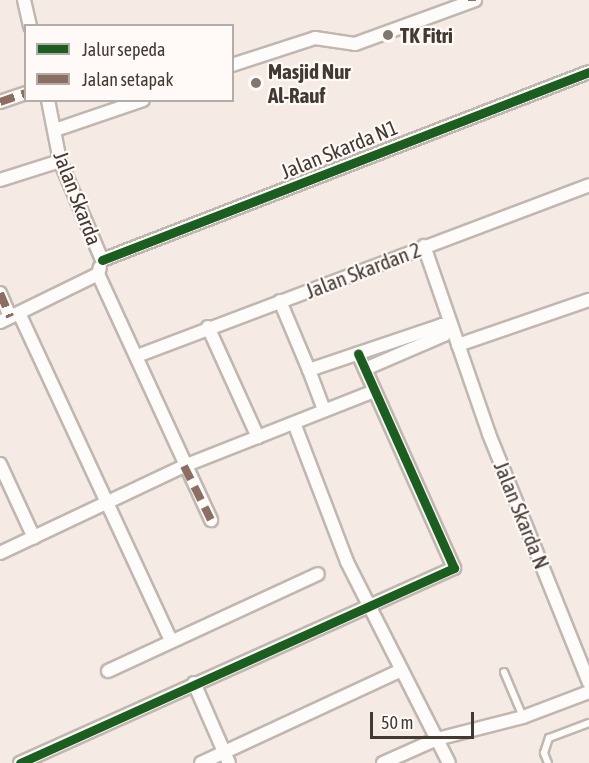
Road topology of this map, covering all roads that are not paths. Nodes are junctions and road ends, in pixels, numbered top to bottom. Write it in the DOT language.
graph roads {
  1 [pos="24,0"];
  2 [pos="473,0"];
  3 [pos="30,24"];
  4 [pos="234,64"];
  5 [pos="589,72"];
  6 [pos="24,94"];
  7 [pos="0,102"];
  8 [pos="48,102"];
  9 [pos="137,102"];
  10 [pos="55,130"];
  11 [pos="60,161"];
  12 [pos="0,180"];
  13 [pos="589,185"];
  14 [pos="424,246"];
  15 [pos="102,260"];
  16 [pos="98,274"];
  17 [pos="0,293"];
  18 [pos="589,300"];
  19 [pos="280,302"];
  20 [pos="10,318"];
  21 [pos="208,327"];
  22 [pos="399,338"];
  23 [pos="458,345"];
  24 [pos="405,352"];
  25 [pos="358,353"];
  26 [pos="137,356"];
  27 [pos="365,369"];
  28 [pos="309,370"];
  29 [pos="374,391"];
  30 [pos="324,410"];
  31 [pos="294,423"];
  32 [pos="258,437"];
  33 [pos="0,464"];
  34 [pos="184,466"];
  35 [pos="107,505"];
  36 [pos="211,520"];
  37 [pos="34,538"];
  38 [pos="0,552"];
  39 [pos="318,574"];
  40 [pos="369,604"];
  41 [pos="171,640"];
  42 [pos="401,670"];
  43 [pos="108,671"];
  44 [pos="504,672"];
  45 [pos="194,683"];
  46 [pos="589,683"];
  47 [pos="589,692"];
  48 [pos="523,717"];
  49 [pos="589,723"];
  50 [pos="437,739"];
  51 [pos="226,758"];
  52 [pos="20,763"];
  53 [pos="201,763"];
  54 [pos="383,763"];
  55 [pos="449,763"];
  56 [pos="548,763"];
  1 -- 3 [label="street"];
  2 -- 4 [label="street"];
  5 -- 15 [label="street, Jalan Skarda N1"];
  6 -- 7 [label="street"];
  8 -- 10 [label="street, Jalan Skarda"];
  9 -- 10 [label="street"];
  10 -- 11 [label="street, Jalan Skarda"];
  11 -- 12 [label="street"];
  11 -- 15 [label="street, Jalan Skarda"];
  13 -- 14 [label="street, Jalan Skardan 2"];
  14 -- 19 [label="street, Jalan Skardan 2"];
  14 -- 23 [label="street"];
  15 -- 16 [label="street"];
  16 -- 20 [label="street"];
  16 -- 26 [label="street"];
  17 -- 20 [label="street"];
  18 -- 23 [label="street"];
  19 -- 21 [label="street, Jalan Skardan 2"];
  19 -- 28 [label="street"];
  20 -- 35 [label="street"];
  21 -- 26 [label="street, Jalan Skardan 2"];
  21 -- 32 [label="street"];
  22 -- 24 [label="street"];
  22 -- 24 [label="street"];
  22 -- 25 [label="street"];
  23 -- 46 [label="street, Jalan Skarda N"];
  24 -- 27 [label="street"];
  25 -- 27 [label="street"];
  25 -- 28 [label="street"];
  26 -- 34 [label="street"];
  27 -- 29 [label="street"];
  28 -- 30 [label="street"];
  29 -- 30 [label="street"];
  29 -- 40 [label="street"];
  30 -- 31 [label="street"];
  31 -- 32 [label="street"];
  31 -- 40 [label="street"];
  32 -- 34 [label="street"];
  33 -- 37 [label="street"];
  34 -- 35 [label="street"];
  34 -- 36 [label="street"];
  35 -- 37 [label="street"];
  35 -- 41 [label="street"];
  37 -- 38 [label="street"];
  39 -- 41 [label="street"];
  40 -- 42 [label="street"];
  40 -- 45 [label="street"];
  41 -- 43 [label="street"];
  42 -- 50 [label="street"];
  42 -- 51 [label="street"];
  44 -- 48 [label="lane"];
  45 -- 51 [label="street"];
  45 -- 52 [label="street"];
  47 -- 48 [label="street"];
  48 -- 50 [label="street"];
  49 -- 56 [label="lane"];
  50 -- 54 [label="street"];
  50 -- 55 [label="street"];
  51 -- 53 [label="street"];
}
